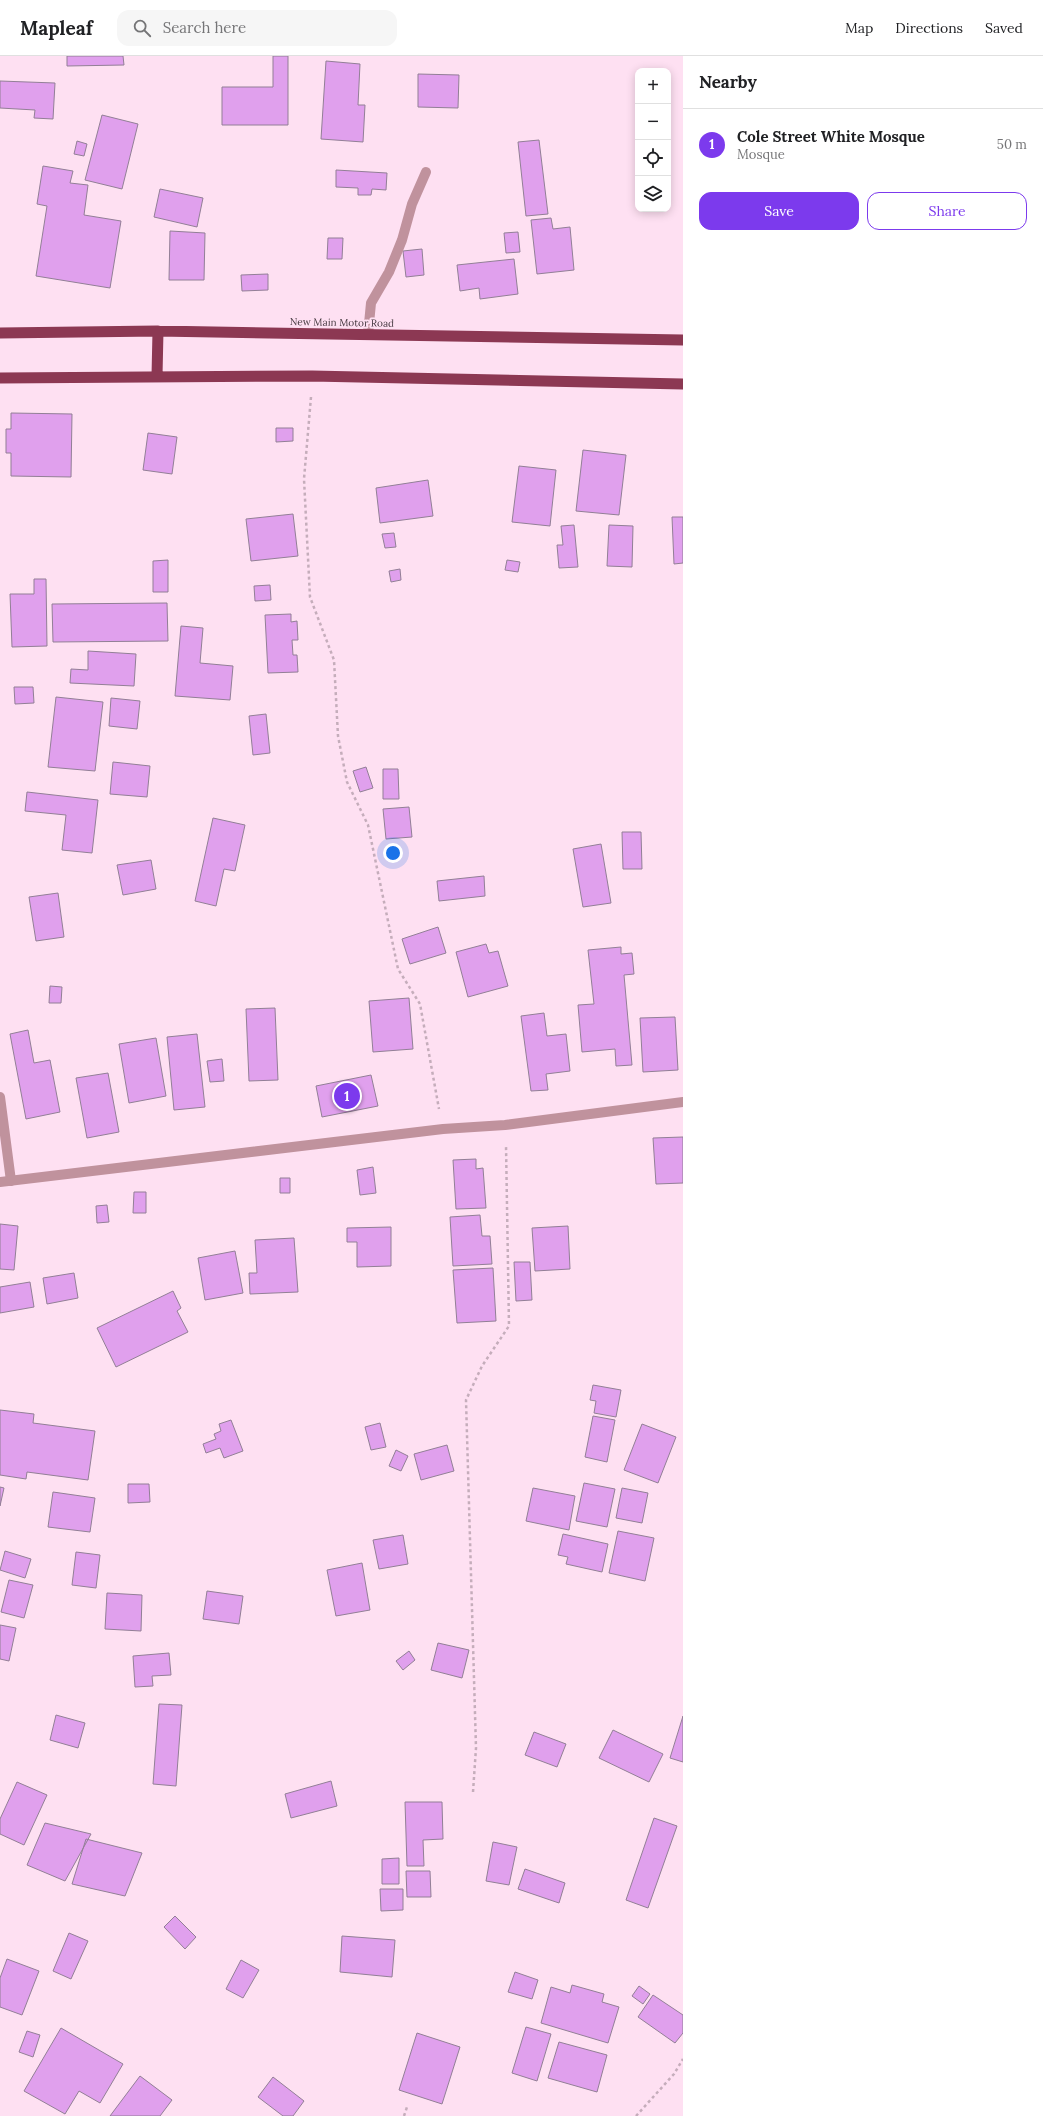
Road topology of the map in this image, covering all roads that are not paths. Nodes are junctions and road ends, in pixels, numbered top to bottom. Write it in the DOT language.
graph roads {
  1 [pos="426,172"];
  2 [pos="158,331"];
  3 [pos="0,332"];
  4 [pos="368,334"];
  5 [pos="683,340"];
  6 [pos="157,376"];
  7 [pos="0,378"];
  8 [pos="683,384"];
  9 [pos="0,1097"];
  10 [pos="683,1102"];
  11 [pos="11,1181"];
  12 [pos="0,1182"];
  1 -- 4 [label="street"];
  2 -- 3 [label="highway, New Main Motor Road"];
  2 -- 4 [label="highway, New Main Motor Road"];
  2 -- 6 [label="highway"];
  4 -- 5 [label="highway, New Main Motor Road"];
  6 -- 7 [label="highway"];
  6 -- 8 [label="highway"];
  9 -- 11 [label="street"];
  10 -- 11 [label="street"];
  11 -- 12 [label="street"];
}
